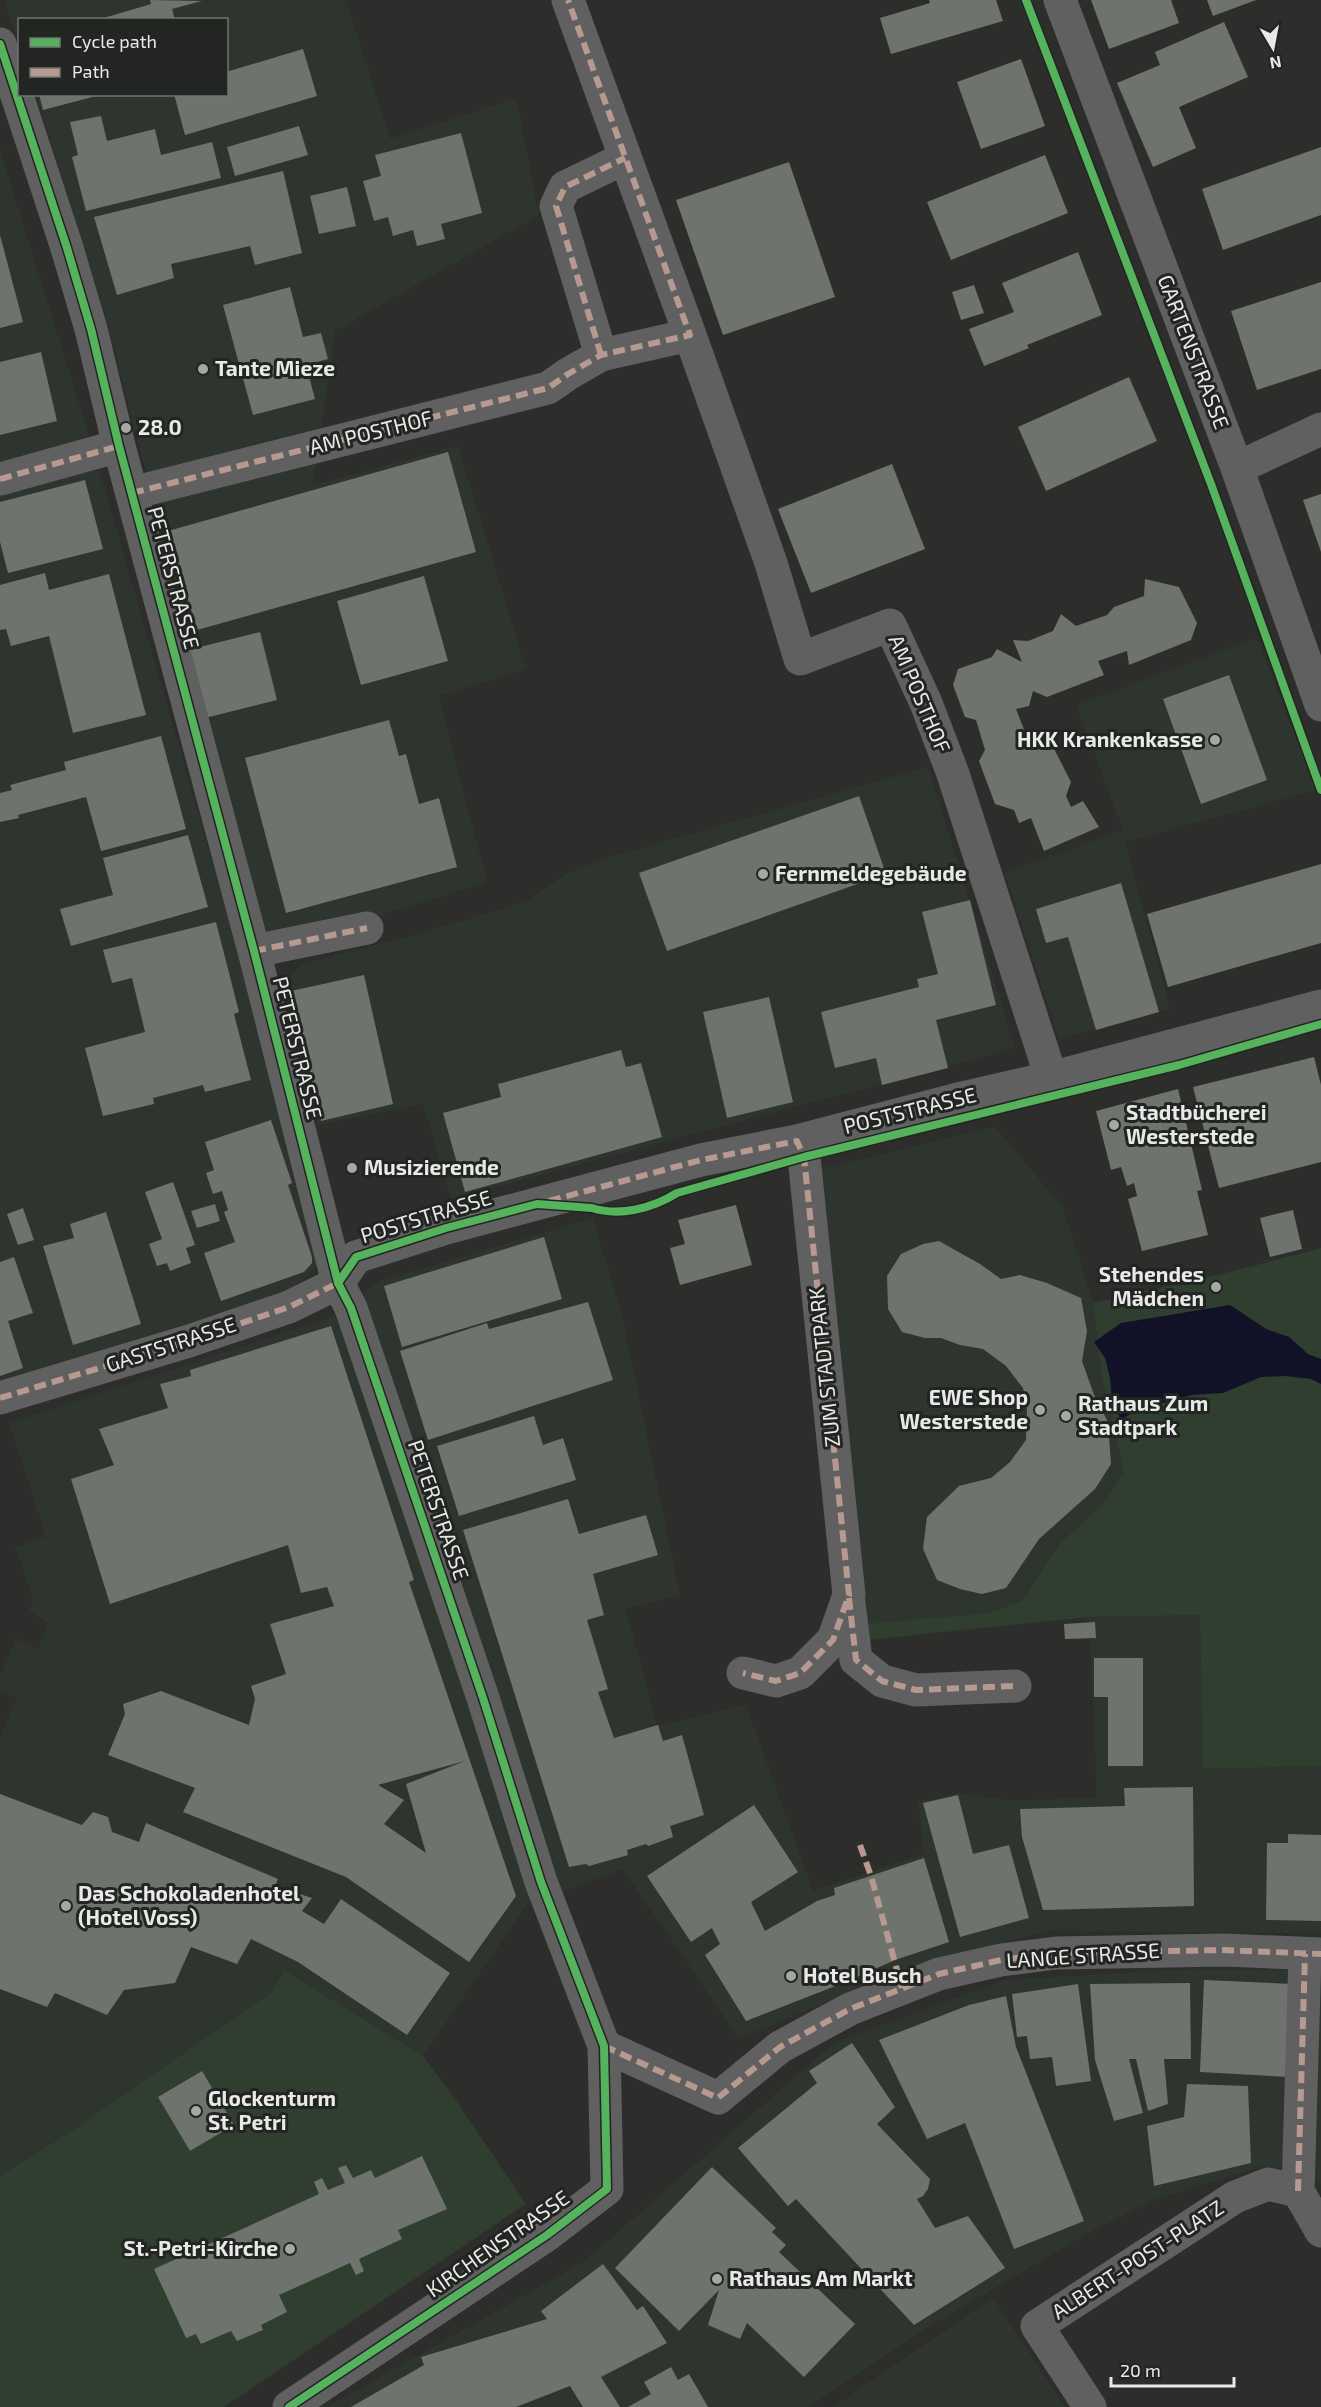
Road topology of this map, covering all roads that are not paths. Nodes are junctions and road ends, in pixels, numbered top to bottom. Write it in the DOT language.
graph roads {
  1 [pos="568,0"];
  2 [pos="1060,0"];
  3 [pos="0,44"];
  4 [pos="625,158"];
  5 [pos="690,335"];
  6 [pos="601,355"];
  7 [pos="1321,429"];
  8 [pos="119,446"];
  9 [pos="1238,468"];
  10 [pos="0,480"];
  11 [pos="132,493"];
  12 [pos="1321,705"];
  13 [pos="367,928"];
  14 [pos="254,951"];
  15 [pos="1321,1006"];
  16 [pos="1051,1077"];
  17 [pos="797,1141"];
  18 [pos="338,1282"];
  19 [pos="0,1398"];
  20 [pos="849,1595"];
  21 [pos="743,1673"];
  22 [pos="1016,1686"];
  23 [pos="1313,1954"];
  24 [pos="604,2046"];
  25 [pos="1298,2191"];
  26 [pos="1321,2231"];
  27 [pos="289,2407"];
  28 [pos="1090,2407"];
  1 -- 4 [label="street, AM POSTHOF"];
  2 -- 9 [label="street, GARTENSTRASSE"];
  3 -- 8 [label="street, PETERSTRASSE"];
  4 -- 5 [label="street, AM POSTHOF"];
  4 -- 6 [label="street"];
  5 -- 6 [label="street, AM POSTHOF"];
  5 -- 16 [label="street, AM POSTHOF"];
  6 -- 11 [label="street, AM POSTHOF"];
  7 -- 9 [label="street"];
  8 -- 10 [label="street"];
  8 -- 11 [label="street, PETERSTRASSE"];
  9 -- 12 [label="street, GARTENSTRASSE"];
  11 -- 14 [label="street, PETERSTRASSE"];
  13 -- 14 [label="street"];
  14 -- 18 [label="street, PETERSTRASSE"];
  15 -- 16 [label="street, POSTSTRASSE"];
  16 -- 17 [label="street, POSTSTRASSE"];
  17 -- 18 [label="street, POSTSTRASSE"];
  17 -- 20 [label="street, ZUM STADTPARK"];
  18 -- 19 [label="street, GASTSTRASSE"];
  18 -- 24 [label="street, PETERSTRASSE"];
  20 -- 21 [label="street, ZUM STADTPARK"];
  20 -- 22 [label="street, ZUM STADTPARK"];
  23 -- 24 [label="street, LANGE STRASSE"];
  23 -- 25 [label="street"];
  24 -- 27 [label="street, KIRCHENSTRASSE"];
  25 -- 26 [label="street"];
  25 -- 28 [label="street, ALBERT-POST-PLATZ"];
}
